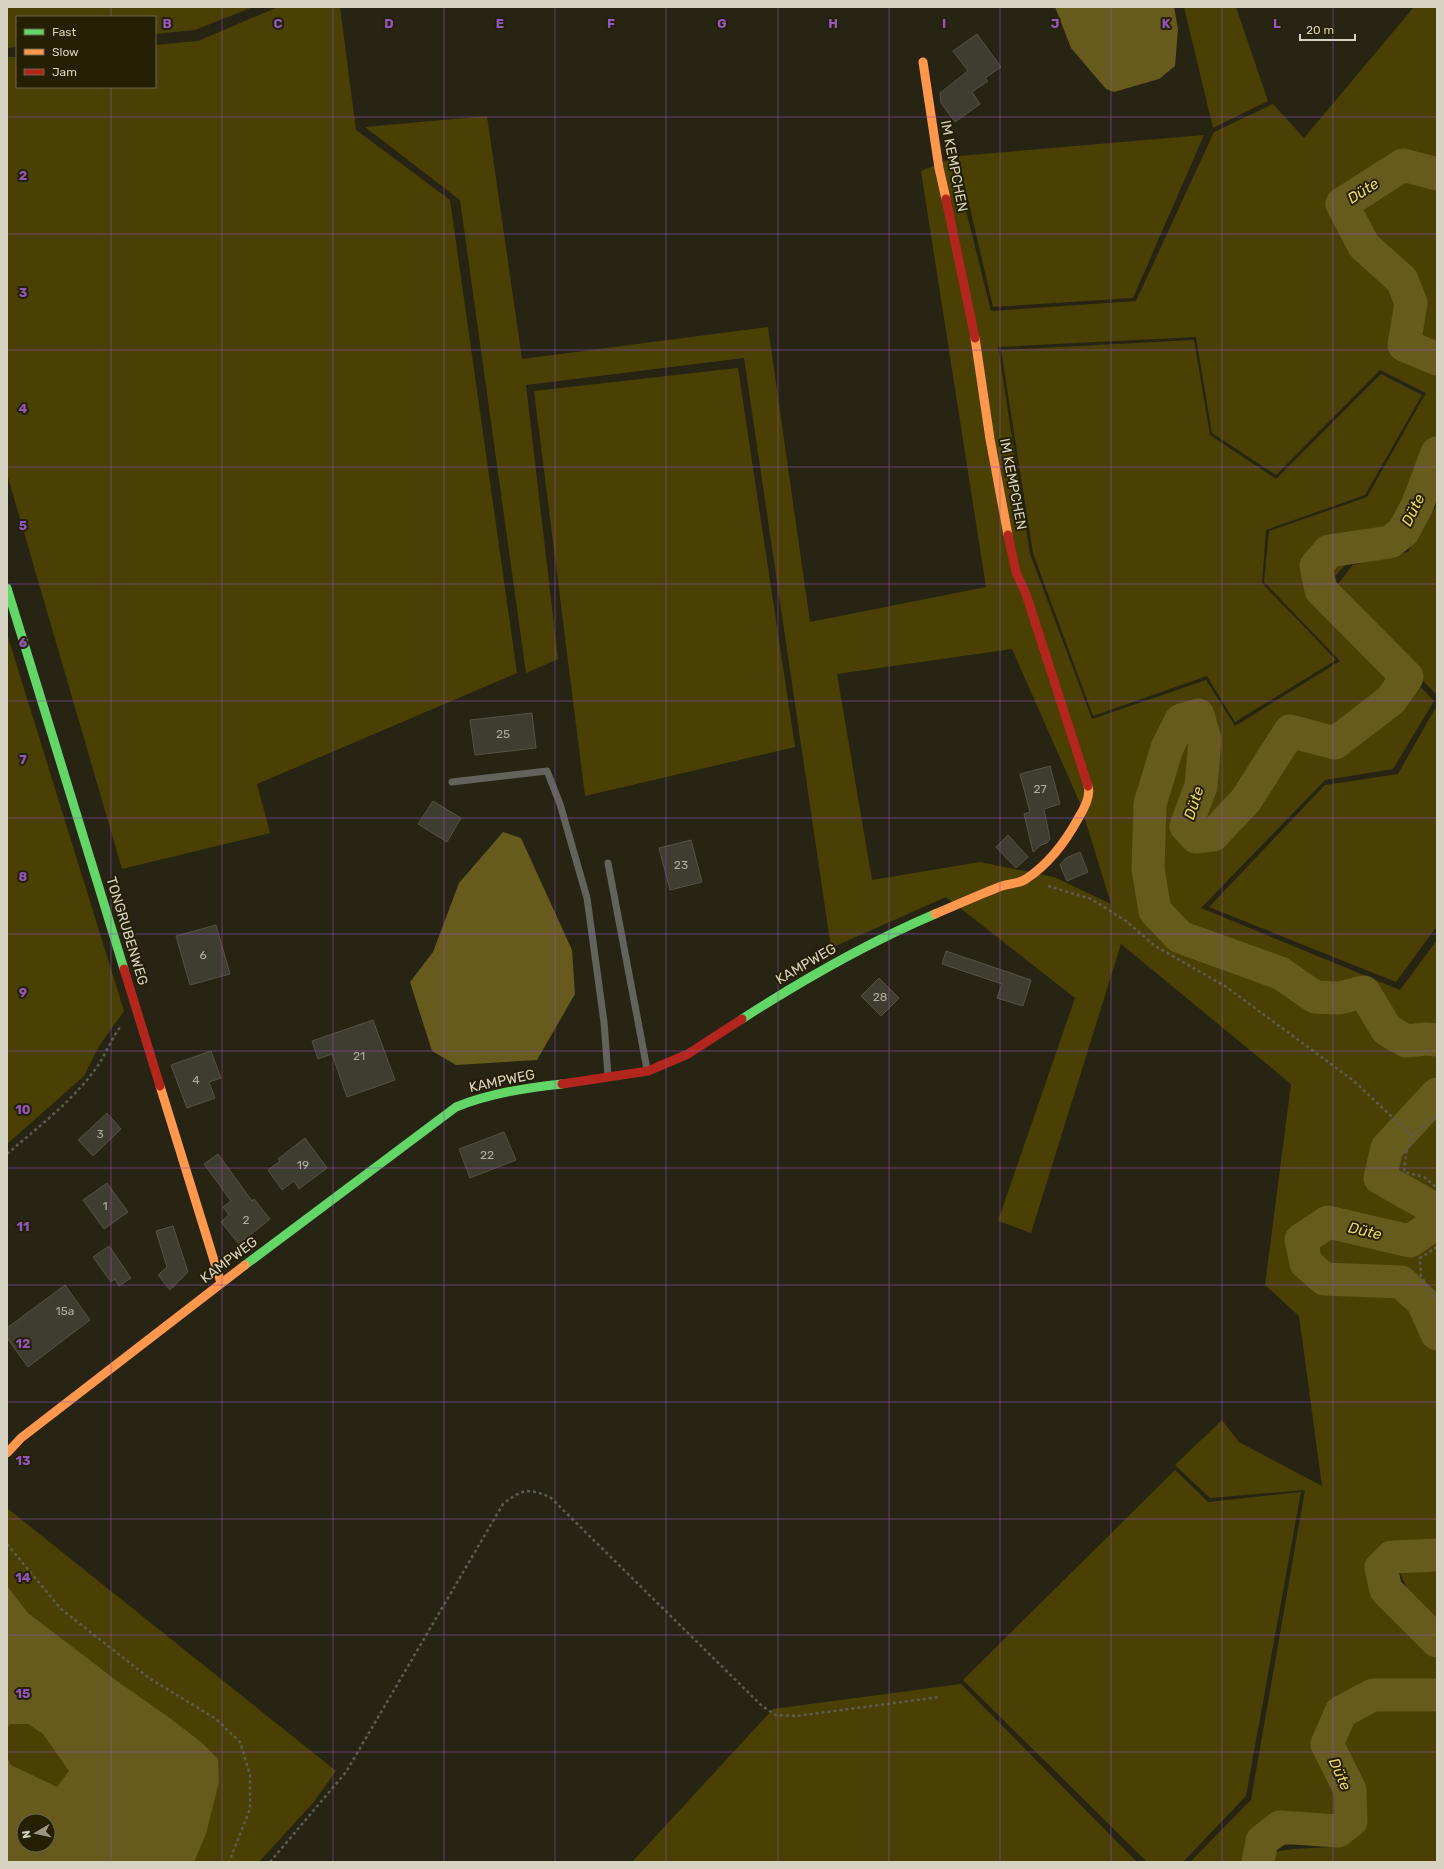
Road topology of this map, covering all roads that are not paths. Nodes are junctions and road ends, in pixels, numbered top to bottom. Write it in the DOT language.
graph roads {
  1 [pos="923,62"];
  2 [pos="7,588"];
  3 [pos="452,782"];
  4 [pos="608,863"];
  5 [pos="1024,880"];
  6 [pos="648,1071"];
  7 [pos="609,1078"];
  8 [pos="221,1283"];
  9 [pos="7,1453"];
  1 -- 5 [label="street, IM KEMPCHEN"];
  2 -- 8 [label="street, TONGRUBENWEG"];
  3 -- 7 [label="lane"];
  4 -- 6 [label="lane"];
  5 -- 6 [label="street, KAMPWEG"];
  6 -- 7 [label="street, KAMPWEG"];
  7 -- 8 [label="street, KAMPWEG"];
  8 -- 9 [label="street, KAMPWEG"];
}
